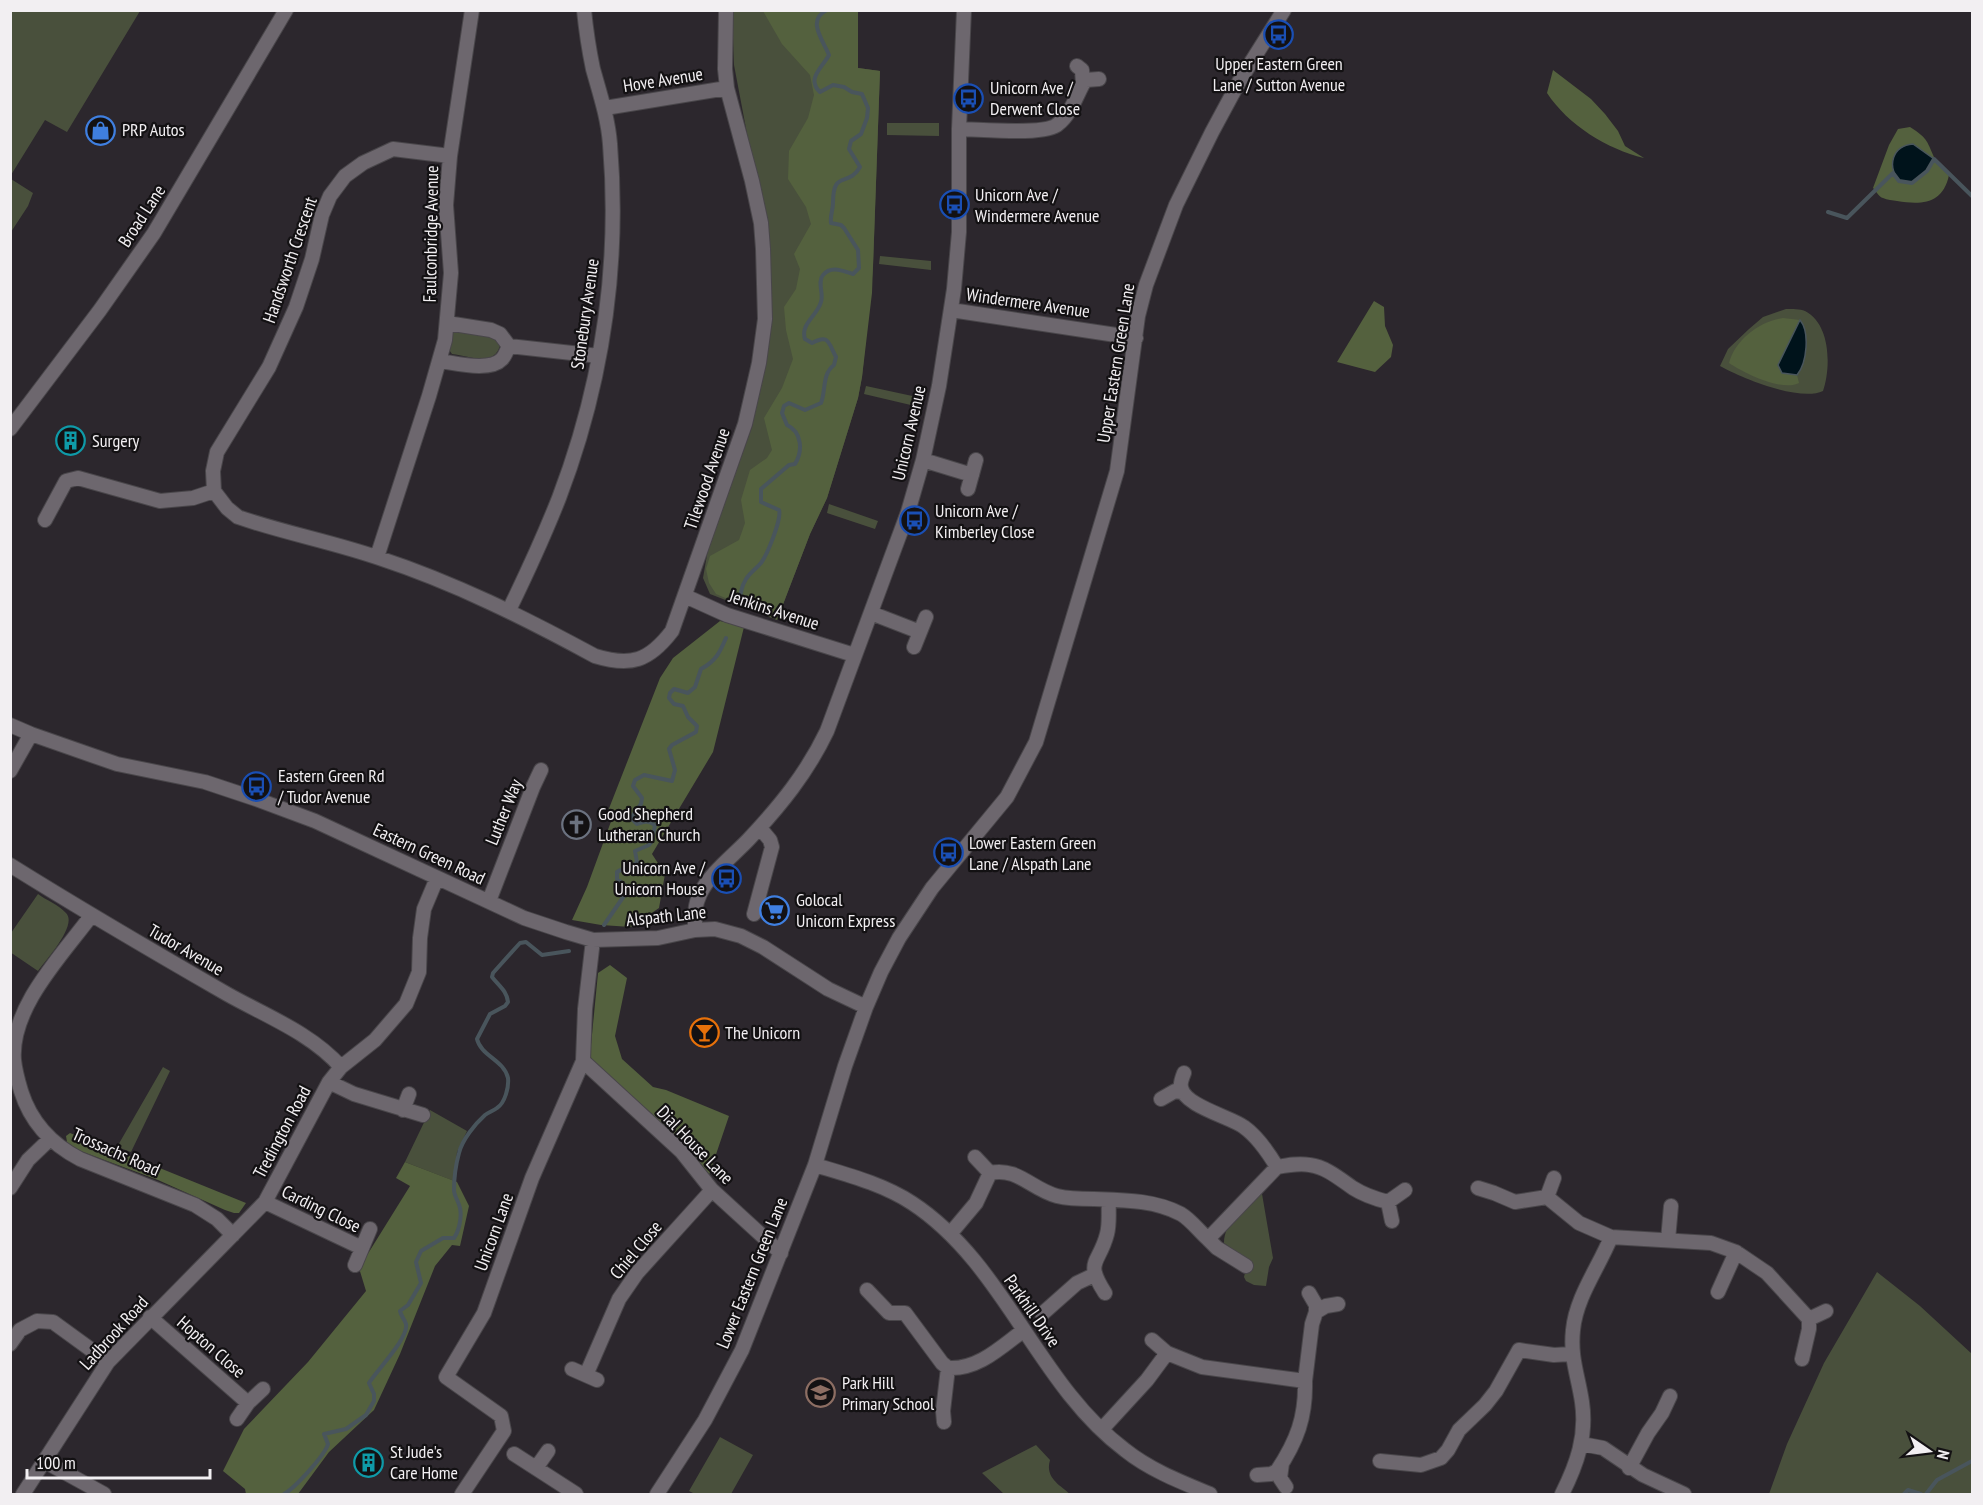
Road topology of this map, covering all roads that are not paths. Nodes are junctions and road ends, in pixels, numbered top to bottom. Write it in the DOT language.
graph roads {
  1 [pos="286,10"];
  2 [pos="472,10"];
  3 [pos="584,10"];
  4 [pos="726,10"];
  5 [pos="964,10"];
  6 [pos="1284,10"];
  7 [pos="1077,66"];
  8 [pos="1099,79"];
  9 [pos="1083,84"];
  10 [pos="727,88"];
  11 [pos="604,108"];
  12 [pos="959,129"];
  13 [pos="450,156"];
  14 [pos="951,310"];
  15 [pos="447,323"];
  16 [pos="1136,338"];
  17 [pos="509,346"];
  18 [pos="599,356"];
  19 [pos="440,361"];
  20 [pos="10,429"];
  21 [pos="923,460"];
  22 [pos="976,460"];
  23 [pos="972,475"];
  24 [pos="968,489"];
  25 [pos="214,491"];
  26 [pos="45,520"];
  27 [pos="377,557"];
  28 [pos="685,596"];
  29 [pos="509,610"];
  30 [pos="871,613"];
  31 [pos="926,617"];
  32 [pos="920,632"];
  33 [pos="914,647"];
  34 [pos="854,655"];
  35 [pos="10,725"];
  36 [pos="31,734"];
  37 [pos="541,770"];
  38 [pos="10,771"];
  39 [pos="760,828"];
  40 [pos="10,865"];
  41 [pos="437,878"];
  42 [pos="489,901"];
  43 [pos="754,914"];
  44 [pos="91,916"];
  45 [pos="695,930"];
  46 [pos="587,938"];
  47 [pos="866,1007"];
  48 [pos="12,1059"];
  49 [pos="583,1061"];
  50 [pos="341,1067"];
  51 [pos="1184,1073"];
  52 [pos="329,1082"];
  53 [pos="1182,1092"];
  54 [pos="409,1094"];
  55 [pos="1161,1099"];
  56 [pos="403,1110"];
  57 [pos="423,1115"];
  58 [pos="50,1140"];
  59 [pos="975,1157"];
  60 [pos="815,1165"];
  61 [pos="1277,1167"];
  62 [pos="990,1173"];
  63 [pos="1554,1178"];
  64 [pos="10,1188"];
  65 [pos="1478,1188"];
  66 [pos="712,1190"];
  67 [pos="1405,1190"];
  68 [pos="1547,1197"];
  69 [pos="1109,1200"];
  70 [pos="265,1202"];
  71 [pos="1388,1202"];
  72 [pos="1671,1206"];
  73 [pos="256,1213"];
  74 [pos="1392,1221"];
  75 [pos="370,1230"];
  76 [pos="950,1234"];
  77 [pos="233,1235"];
  78 [pos="1611,1237"];
  79 [pos="1208,1239"];
  80 [pos="1668,1240"];
  81 [pos="362,1248"];
  82 [pos="1736,1252"];
  83 [pos="781,1253"];
  84 [pos="355,1265"];
  85 [pos="1246,1266"];
  86 [pos="1094,1275"];
  87 [pos="867,1290"];
  88 [pos="1718,1292"];
  89 [pos="1106,1293"];
  90 [pos="1309,1293"];
  91 [pos="913,1300"];
  92 [pos="1338,1304"];
  93 [pos="1826,1311"];
  94 [pos="1316,1312"];
  95 [pos="905,1313"];
  96 [pos="1041,1314"];
  97 [pos="150,1317"];
  98 [pos="1809,1320"];
  99 [pos="15,1327"];
  100 [pos="1024,1330"];
  101 [pos="1152,1340"];
  102 [pos="10,1344"];
  103 [pos="1167,1353"];
  104 [pos="1571,1354"];
  105 [pos="1802,1359"];
  106 [pos="108,1362"];
  107 [pos="948,1368"];
  108 [pos="572,1369"];
  109 [pos="1305,1381"];
  110 [pos="262,1389"];
  111 [pos="1670,1396"];
  112 [pos="248,1403"];
  113 [pos="237,1419"];
  114 [pos="944,1422"];
  115 [pos="1102,1429"];
  116 [pos="1582,1444"];
  117 [pos="548,1451"];
  118 [pos="514,1454"];
  119 [pos="44,1461"];
  120 [pos="1380,1461"];
  121 [pos="1282,1463"];
  122 [pos="537,1468"];
  123 [pos="1629,1468"];
  124 [pos="1257,1475"];
  125 [pos="1286,1487"];
  126 [pos="23,1494"];
  127 [pos="104,1494"];
  128 [pos="462,1494"];
  129 [pos="576,1494"];
  130 [pos="657,1494"];
  131 [pos="1207,1494"];
  132 [pos="1562,1494"];
  133 [pos="1684,1494"];
  1 -- 20 [label="street, Broad Lane"];
  2 -- 13 [label="street, Faulconbridge Avenue"];
  3 -- 11 [label="street, Stonebury Avenue"];
  4 -- 10 [label="street, Tilewood Avenue"];
  5 -- 12 [label="street, Unicorn Avenue"];
  6 -- 16 [label="street, Upper Eastern Green Lane"];
  7 -- 9 [label="street"];
  8 -- 9 [label="street"];
  9 -- 12 [label="street"];
  10 -- 11 [label="street, Hove Avenue"];
  10 -- 28 [label="street, Tilewood Avenue"];
  11 -- 18 [label="street, Stonebury Avenue"];
  12 -- 14 [label="street, Unicorn Avenue"];
  13 -- 15 [label="street, Faulconbridge Avenue"];
  13 -- 25 [label="street, Handsworth Crescent"];
  14 -- 16 [label="street, Windermere Avenue"];
  14 -- 21 [label="street, Unicorn Avenue"];
  15 -- 17 [label="street"];
  15 -- 19 [label="street, Faulconbridge Avenue"];
  16 -- 47 [label="street, Upper Eastern Green Lane"];
  17 -- 18 [label="street"];
  17 -- 19 [label="street"];
  18 -- 29 [label="street, Stonebury Avenue"];
  19 -- 27 [label="street, Faulconbridge Avenue"];
  21 -- 23 [label="street"];
  21 -- 30 [label="street, Unicorn Avenue"];
  22 -- 23 [label="street"];
  23 -- 24 [label="street"];
  25 -- 26 [label="street"];
  25 -- 27 [label="street"];
  27 -- 29 [label="street, Tilewood Avenue"];
  28 -- 29 [label="street, Tilewood Avenue"];
  28 -- 34 [label="street, Jenkins Avenue"];
  30 -- 32 [label="street"];
  30 -- 34 [label="street, Unicorn Avenue"];
  31 -- 32 [label="street"];
  32 -- 33 [label="street"];
  34 -- 39 [label="street, Unicorn Avenue"];
  35 -- 36 [label="street, Eastern Green Road"];
  36 -- 38 [label="street"];
  36 -- 41 [label="street, Eastern Green Road"];
  37 -- 42 [label="street, Luther Way"];
  39 -- 43 [label="street"];
  39 -- 45 [label="street, Unicorn Avenue"];
  40 -- 44 [label="street, Tudor Avenue"];
  41 -- 42 [label="street, Eastern Green Road"];
  41 -- 50 [label="street, Tredington Road"];
  42 -- 46 [label="street, Eastern Green Road"];
  44 -- 48 [label="street, Trossachs Road"];
  44 -- 50 [label="street, Tudor Avenue"];
  45 -- 46 [label="street, Alspath Lane"];
  45 -- 47 [label="street, Alspath Lane"];
  46 -- 49 [label="street, Unicorn Lane"];
  47 -- 60 [label="street, Lower Eastern Green Lane"];
  48 -- 58 [label="street, Trossachs Road"];
  49 -- 66 [label="street, Dial House Lane"];
  49 -- 128 [label="street, Unicorn Lane"];
  50 -- 52 [label="street, Tredington Road"];
  51 -- 53 [label="street"];
  52 -- 56 [label="street"];
  52 -- 70 [label="street, Tredington Road"];
  53 -- 55 [label="street"];
  53 -- 61 [label="street"];
  54 -- 56 [label="street"];
  56 -- 57 [label="street"];
  58 -- 64 [label="street"];
  58 -- 77 [label="street, Trossachs Road"];
  59 -- 62 [label="street"];
  60 -- 76 [label="street, Parkhill Drive"];
  60 -- 83 [label="street, Lower Eastern Green Lane"];
  61 -- 71 [label="street"];
  61 -- 79 [label="street"];
  62 -- 69 [label="street"];
  62 -- 76 [label="street"];
  63 -- 68 [label="street"];
  65 -- 68 [label="street"];
  66 -- 83 [label="street, Dial House Lane"];
  66 -- 108 [label="street, Chiel Close"];
  67 -- 71 [label="street"];
  68 -- 78 [label="street"];
  69 -- 79 [label="street"];
  69 -- 86 [label="street"];
  70 -- 73 [label="street, Tredington Road"];
  70 -- 81 [label="street, Carding Close"];
  71 -- 74 [label="street"];
  72 -- 80 [label="street"];
  73 -- 77 [label="street, Ladbrook Road"];
  75 -- 81 [label="street, Carding Close"];
  76 -- 100 [label="street, Parkhill Drive"];
  77 -- 97 [label="street, Ladbrook Road"];
  78 -- 80 [label="street"];
  78 -- 104 [label="street"];
  79 -- 85 [label="street"];
  80 -- 82 [label="street"];
  81 -- 84 [label="street, Carding Close"];
  82 -- 88 [label="street"];
  82 -- 98 [label="street"];
  83 -- 130 [label="street, Lower Eastern Green Lane"];
  86 -- 89 [label="street"];
  86 -- 96 [label="street"];
  87 -- 95 [label="street"];
  90 -- 94 [label="street"];
  91 -- 95 [label="street"];
  92 -- 94 [label="street"];
  93 -- 98 [label="street"];
  94 -- 109 [label="street"];
  95 -- 107 [label="street"];
  97 -- 106 [label="street, Ladbrook Road"];
  97 -- 112 [label="street, Hopton Close"];
  98 -- 105 [label="street"];
  99 -- 102 [label="street"];
  99 -- 106 [label="street"];
  100 -- 107 [label="street"];
  100 -- 115 [label="street, Parkhill Drive"];
  101 -- 103 [label="street"];
  103 -- 109 [label="street"];
  103 -- 115 [label="street"];
  104 -- 116 [label="street"];
  104 -- 120 [label="street"];
  106 -- 119 [label="street, Ladbrook Road"];
  107 -- 114 [label="street"];
  109 -- 121 [label="street"];
  110 -- 112 [label="street, Hopton Close"];
  111 -- 123 [label="street"];
  112 -- 113 [label="street, Hopton Close"];
  115 -- 131 [label="street, Parkhill Drive"];
  116 -- 123 [label="street"];
  116 -- 132 [label="street"];
  117 -- 122 [label="street"];
  118 -- 122 [label="street"];
  119 -- 126 [label="street, Ladbrook Road"];
  119 -- 127 [label="street"];
  121 -- 124 [label="street"];
  121 -- 125 [label="street"];
  122 -- 129 [label="street"];
  123 -- 133 [label="street"];
}
